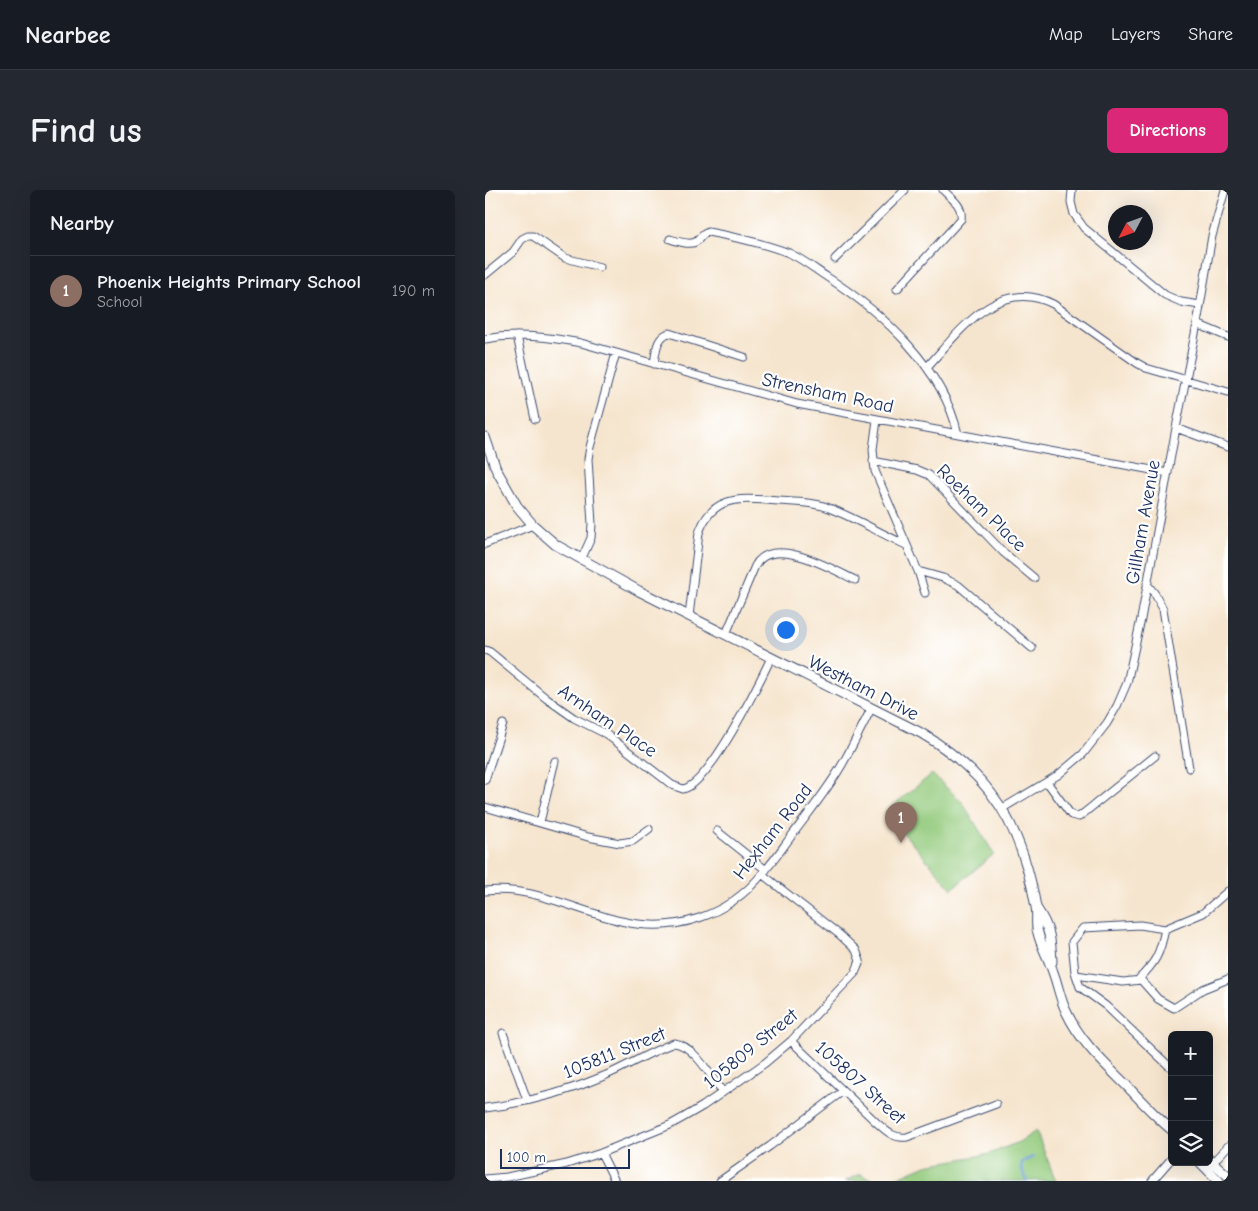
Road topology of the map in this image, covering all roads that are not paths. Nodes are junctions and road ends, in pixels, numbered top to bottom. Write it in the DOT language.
graph roads {
  1 [pos="905,190"];
  2 [pos="943,190"];
  3 [pos="1072,190"];
  4 [pos="1225,190"];
  5 [pos="670,239"];
  6 [pos="835,259"];
  7 [pos="600,267"];
  8 [pos="485,275"];
  9 [pos="897,289"];
  10 [pos="1200,305"];
  11 [pos="1197,324"];
  12 [pos="517,336"];
  13 [pos="1228,337"];
  14 [pos="485,339"];
  15 [pos="616,353"];
  16 [pos="744,357"];
  17 [pos="654,364"];
  18 [pos="927,366"];
  19 [pos="1186,379"];
  20 [pos="1228,392"];
  21 [pos="535,419"];
  22 [pos="877,420"];
  23 [pos="1175,428"];
  24 [pos="958,434"];
  25 [pos="485,437"];
  26 [pos="1228,448"];
  27 [pos="873,461"];
  28 [pos="1168,473"];
  29 [pos="533,525"];
  30 [pos="485,544"];
  31 [pos="906,545"];
  32 [pos="581,560"];
  33 [pos="918,571"];
  34 [pos="1034,578"];
  35 [pos="855,580"];
  36 [pos="1147,584"];
  37 [pos="925,593"];
  38 [pos="689,616"];
  39 [pos="726,634"];
  40 [pos="1032,648"];
  41 [pos="485,650"];
  42 [pos="771,658"];
  43 [pos="871,709"];
  44 [pos="503,724"];
  45 [pos="1155,756"];
  46 [pos="555,761"];
  47 [pos="1189,768"];
  48 [pos="485,780"];
  49 [pos="1047,782"];
  50 [pos="485,807"];
  51 [pos="1003,808"];
  52 [pos="540,822"];
  53 [pos="649,829"];
  54 [pos="717,831"];
  55 [pos="764,872"];
  56 [pos="485,891"];
  57 [pos="1228,891"];
  58 [pos="1165,929"];
  59 [pos="1076,974"];
  60 [pos="1228,979"];
  61 [pos="1138,980"];
  62 [pos="503,1033"];
  63 [pos="791,1041"];
  64 [pos="1168,1065"];
  65 [pos="843,1091"];
  66 [pos="723,1092"];
  67 [pos="527,1100"];
  68 [pos="996,1104"];
  69 [pos="485,1108"];
  70 [pos="1168,1127"];
  71 [pos="1228,1146"];
  72 [pos="601,1152"];
  73 [pos="1213,1159"];
  74 [pos="1168,1163"];
  75 [pos="1213,1163"];
  76 [pos="1204,1166"];
  77 [pos="1228,1176"];
  78 [pos="485,1179"];
  79 [pos="494,1180"];
  80 [pos="615,1181"];
  81 [pos="720,1181"];
  82 [pos="1152,1181"];
  83 [pos="1219,1181"];
  1 -- 6 [label="street"];
  2 -- 9 [label="street"];
  3 -- 10 [label="street"];
  4 -- 10 [label="street, Gillham Avenue"];
  5 -- 18 [label="street"];
  7 -- 8 [label="street"];
  10 -- 11 [label="street, Gillham Avenue"];
  11 -- 13 [label="street"];
  11 -- 19 [label="street, Gillham Avenue"];
  12 -- 14 [label="street, Strensham Road"];
  12 -- 15 [label="street, Strensham Road"];
  12 -- 21 [label="street"];
  15 -- 17 [label="street, Strensham Road"];
  15 -- 32 [label="street"];
  16 -- 17 [label="street"];
  17 -- 22 [label="street, Strensham Road"];
  18 -- 19 [label="street"];
  18 -- 24 [label="street"];
  19 -- 20 [label="street"];
  19 -- 23 [label="street, Gillham Avenue"];
  22 -- 24 [label="street, Strensham Road"];
  22 -- 27 [label="street"];
  23 -- 26 [label="street"];
  23 -- 28 [label="street, Gillham Avenue"];
  24 -- 28 [label="street, Strensham Road"];
  25 -- 29 [label="street, Westham Drive"];
  27 -- 31 [label="street"];
  27 -- 34 [label="street, Roeham Place"];
  28 -- 36 [label="street, Gillham Avenue"];
  29 -- 30 [label="street"];
  29 -- 32 [label="street, Westham Drive"];
  31 -- 33 [label="street"];
  31 -- 38 [label="street"];
  32 -- 38 [label="street, Westham Drive"];
  33 -- 37 [label="street"];
  33 -- 40 [label="street"];
  35 -- 39 [label="street"];
  36 -- 47 [label="street"];
  36 -- 49 [label="street, Gillham Avenue"];
  38 -- 39 [label="street, Westham Drive"];
  39 -- 42 [label="street, Westham Drive"];
  41 -- 42 [label="street, Arnham Place"];
  42 -- 43 [label="street, Westham Drive"];
  43 -- 51 [label="street, Westham Drive"];
  43 -- 55 [label="street, Hexham Road"];
  44 -- 48 [label="street"];
  45 -- 49 [label="street"];
  46 -- 52 [label="street"];
  49 -- 51 [label="street, Gillham Avenue"];
  50 -- 52 [label="street"];
  51 -- 70 [label="street, Westham Drive"];
  52 -- 53 [label="street"];
  54 -- 55 [label="street"];
  55 -- 56 [label="street, Hexham Road"];
  55 -- 63 [label="street, 105809 Street"];
  57 -- 58 [label="street"];
  58 -- 59 [label="street"];
  58 -- 61 [label="street"];
  59 -- 61 [label="street"];
  59 -- 64 [label="street"];
  60 -- 61 [label="street"];
  62 -- 67 [label="street"];
  63 -- 65 [label="street, 105807 Street"];
  63 -- 66 [label="street, 105809 Street"];
  65 -- 68 [label="street, 105807 Street"];
  65 -- 81 [label="street"];
  66 -- 67 [label="street, 105811 Street"];
  66 -- 72 [label="street, 105809 Street"];
  67 -- 69 [label="street, 105811 Street"];
  71 -- 73 [label="street"];
  72 -- 79 [label="street, 105809 Street"];
  72 -- 80 [label="street"];
  74 -- 82 [label="street"];
  75 -- 77 [label="street"];
  76 -- 83 [label="street"];
  78 -- 79 [label="street, 105809 Street"];
}
